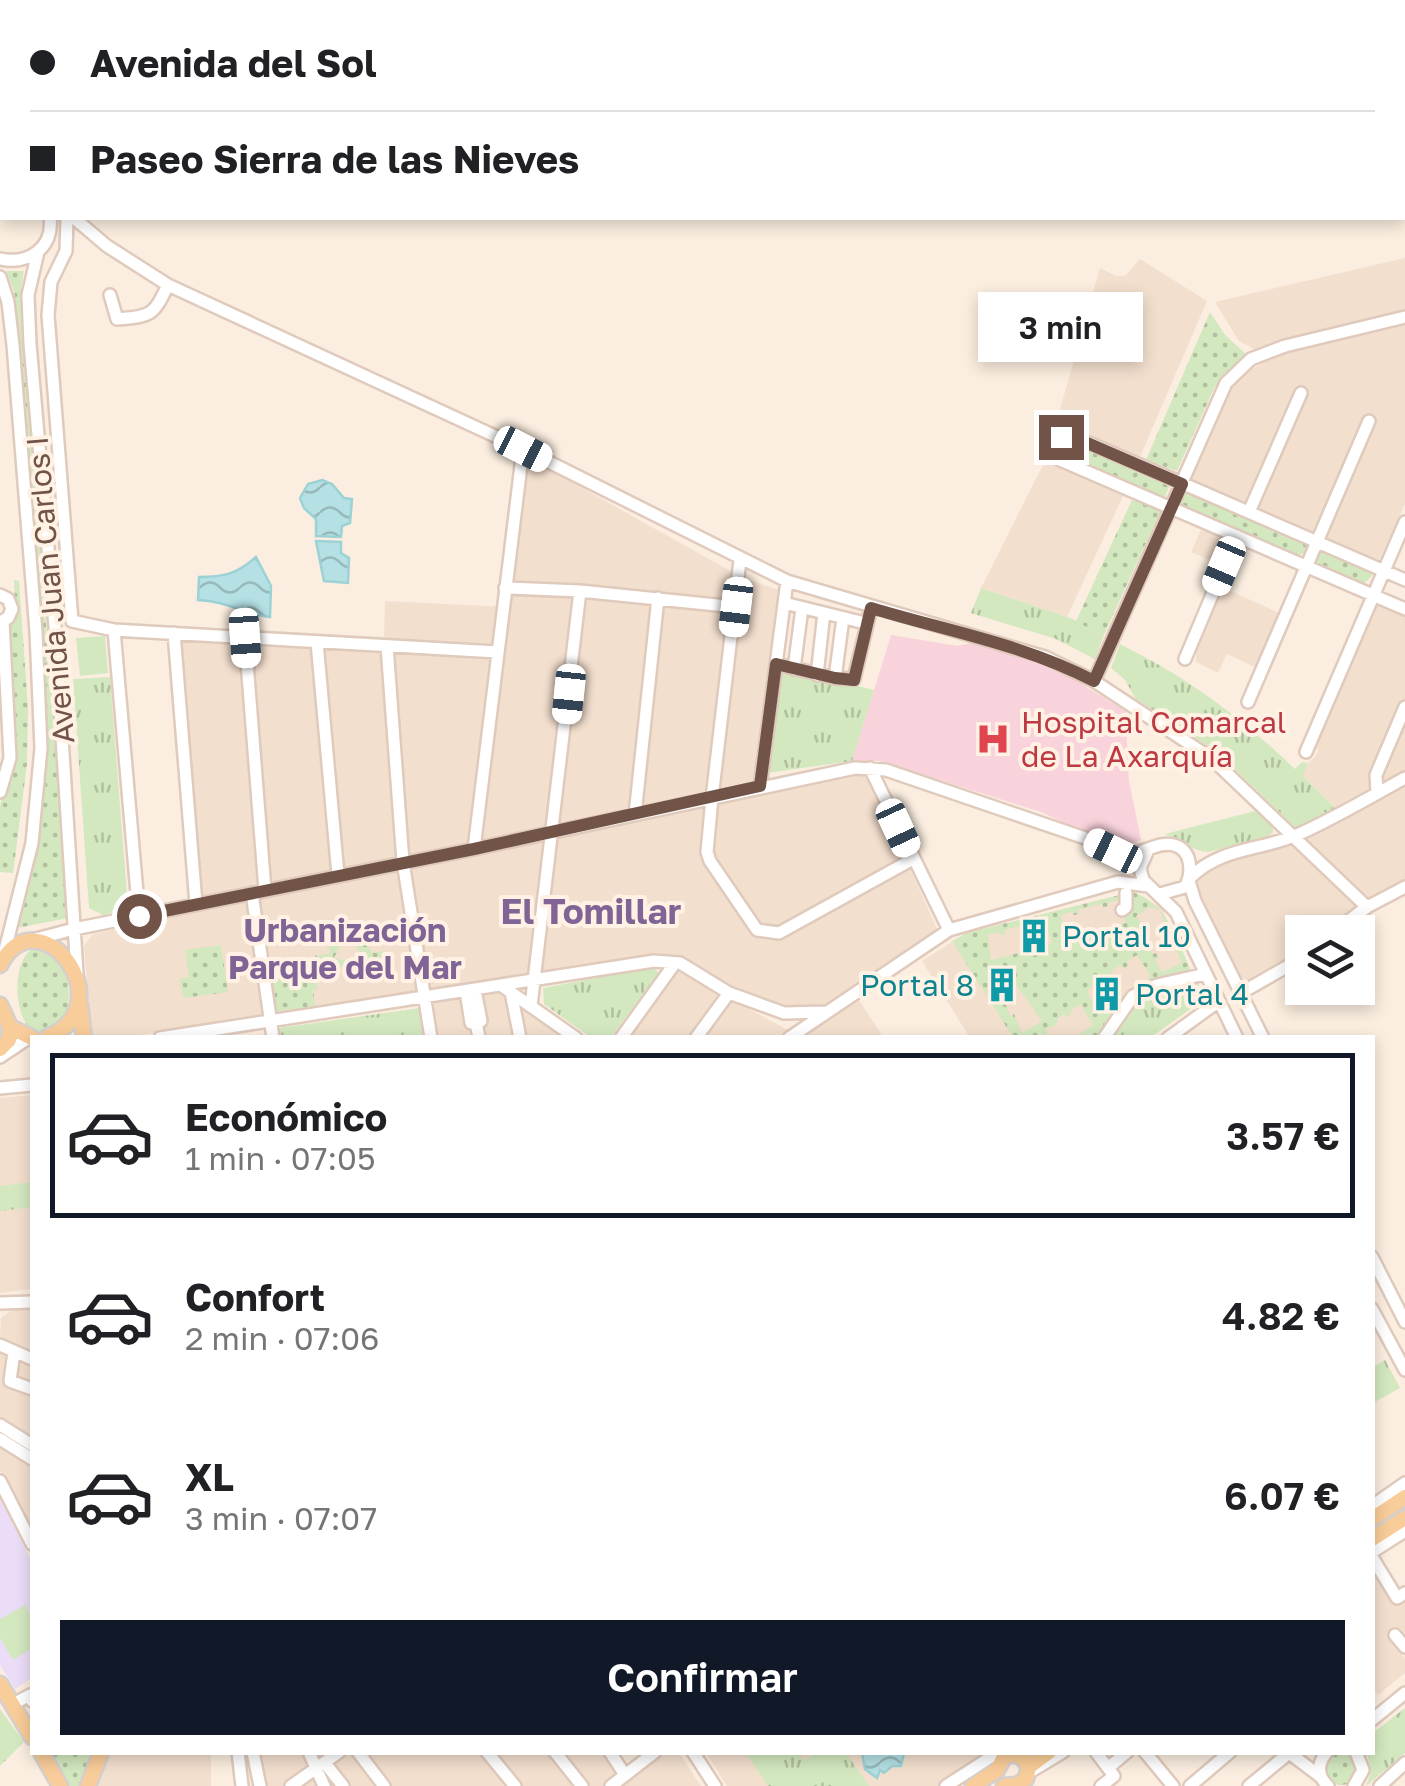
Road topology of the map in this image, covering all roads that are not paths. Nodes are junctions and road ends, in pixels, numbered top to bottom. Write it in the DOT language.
graph roads {
  1 [pos="50,220"];
  2 [pos="70,220"];
  3 [pos="74,220"];
  4 [pos="66,236"];
  5 [pos="107,246"];
  6 [pos="40,251"];
  7 [pos="0,259"];
  8 [pos="0,277"];
  9 [pos="168,286"];
  10 [pos="110,296"];
  11 [pos="1405,317"];
  12 [pos="1300,393"];
  13 [pos="1368,422"];
  14 [pos="523,449"];
  15 [pos="1182,484"];
  16 [pos="1172,507"];
  17 [pos="1249,512"];
  18 [pos="1405,522"];
  19 [pos="1237,536"];
  20 [pos="1317,540"];
  21 [pos="740,560"];
  22 [pos="1307,565"];
  23 [pos="1384,571"];
  24 [pos="1405,580"];
  25 [pos="786,582"];
  26 [pos="505,588"];
  27 [pos="580,591"];
  28 [pos="0,595"];
  29 [pos="1374,595"];
  30 [pos="658,598"];
  31 [pos="784,603"];
  32 [pos="736,607"];
  33 [pos="802,608"];
  34 [pos="871,608"];
  35 [pos="1405,609"];
  36 [pos="824,613"];
  37 [pos="844,618"];
  38 [pos="2,622"];
  39 [pos="865,623"];
  40 [pos="114,630"];
  41 [pos="174,634"];
  42 [pos="245,638"];
  43 [pos="318,642"];
  44 [pos="387,646"];
  45 [pos="497,652"];
  46 [pos="1185,659"];
  47 [pos="776,664"];
  48 [pos="794,668"];
  49 [pos="816,674"];
  50 [pos="835,678"];
  51 [pos="1094,681"];
  52 [pos="1248,702"];
  53 [pos="1405,707"];
  54 [pos="1306,752"];
  55 [pos="870,768"];
  56 [pos="1405,778"];
  57 [pos="760,786"];
  58 [pos="0,792"];
  59 [pos="1376,793"];
  60 [pos="712,798"];
  61 [pos="635,816"];
  62 [pos="553,832"];
  63 [pos="1296,836"];
  64 [pos="474,849"];
  65 [pos="1148,850"];
  66 [pos="1183,850"];
  67 [pos="1113,851"];
  68 [pos="1217,857"];
  69 [pos="913,859"];
  70 [pos="403,862"];
  71 [pos="1140,868"];
  72 [pos="338,876"];
  73 [pos="1189,880"];
  74 [pos="1148,886"];
  75 [pos="1405,887"];
  76 [pos="259,891"];
  77 [pos="1126,893"];
  78 [pos="1160,894"];
  79 [pos="196,904"];
  80 [pos="1367,907"];
  81 [pos="1122,910"];
  82 [pos="1356,915"];
  83 [pos="139,916"];
  84 [pos="74,928"];
  85 [pos="949,930"];
  86 [pos="32,941"];
  87 [pos="2,961"];
  88 [pos="675,963"];
  89 [pos="1285,968"];
  90 [pos="77,972"];
  91 [pos="1204,972"];
  92 [pos="532,981"];
  93 [pos="1144,981"];
  94 [pos="506,989"];
  95 [pos="470,990"];
  96 [pos="730,992"];
  97 [pos="1241,993"];
  98 [pos="424,998"];
  99 [pos="79,999"];
  100 [pos="1220,1001"];
  101 [pos="532,1006"];
  102 [pos="826,1012"];
  103 [pos="4,1017"];
  104 [pos="271,1022"];
  105 [pos="50,1035"];
  106 [pos="84,1035"];
  107 [pos="181,1035"];
  108 [pos="273,1035"];
  109 [pos="430,1035"];
  110 [pos="478,1035"];
  111 [pos="519,1035"];
  112 [pos="572,1035"];
  113 [pos="623,1035"];
  114 [pos="698,1035"];
  115 [pos="796,1035"];
  116 [pos="1106,1035"];
  117 [pos="1172,1035"];
  118 [pos="1237,1035"];
  119 [pos="1262,1035"];
  120 [pos="30,1037"];
  121 [pos="30,1039"];
  122 [pos="0,1049"];
  123 [pos="0,1057"];
  124 [pos="30,1085"];
  125 [pos="0,1088"];
  126 [pos="1375,1263"];
  127 [pos="6,1303"];
  128 [pos="0,1311"];
  129 [pos="1375,1315"];
  130 [pos="1405,1322"];
  131 [pos="0,1345"];
  132 [pos="14,1352"];
  133 [pos="30,1357"];
  134 [pos="1405,1370"];
  135 [pos="30,1388"];
  136 [pos="0,1425"];
  137 [pos="0,1439"];
  138 [pos="30,1444"];
  139 [pos="30,1457"];
  140 [pos="0,1481"];
  141 [pos="1405,1483"];
  142 [pos="1405,1496"];
  143 [pos="1375,1504"];
  144 [pos="1375,1517"];
  145 [pos="1405,1518"];
  146 [pos="1405,1531"];
  147 [pos="1375,1538"];
  148 [pos="30,1540"];
  149 [pos="1375,1553"];
  150 [pos="1375,1560"];
  151 [pos="1405,1593"];
  152 [pos="1395,1635"];
  153 [pos="1405,1647"];
  154 [pos="1405,1693"];
  155 [pos="30,1695"];
  156 [pos="5,1696"];
  157 [pos="1375,1718"];
  158 [pos="30,1731"];
  159 [pos="43,1755"];
  160 [pos="101,1755"];
  161 [pos="238,1755"];
  162 [pos="254,1755"];
  163 [pos="311,1755"];
  164 [pos="336,1755"];
  165 [pos="360,1755"];
  166 [pos="489,1755"];
  167 [pos="557,1755"];
  168 [pos="612,1755"];
  169 [pos="646,1755"];
  170 [pos="695,1755"];
  171 [pos="1046,1755"];
  172 [pos="1056,1755"];
  173 [pos="1098,1755"];
  174 [pos="1123,1755"];
  175 [pos="1147,1755"];
  176 [pos="1226,1755"];
  177 [pos="1292,1755"];
  178 [pos="1325,1755"];
  179 [pos="1357,1755"];
  180 [pos="995,1759"];
  181 [pos="1405,1762"];
  182 [pos="320,1766"];
  183 [pos="1108,1768"];
  184 [pos="1020,1773"];
  185 [pos="626,1775"];
  186 [pos="241,1781"];
  187 [pos="1325,1782"];
  188 [pos="60,1786"];
  189 [pos="88,1786"];
  190 [pos="260,1786"];
  191 [pos="291,1786"];
  192 [pos="324,1786"];
  193 [pos="343,1786"];
  194 [pos="384,1786"];
  195 [pos="515,1786"];
  196 [pos="582,1786"];
  197 [pos="611,1786"];
  198 [pos="715,1786"];
  199 [pos="946,1786"];
  200 [pos="973,1786"];
  201 [pos="1101,1786"];
  202 [pos="1173,1786"];
  203 [pos="1190,1786"];
  204 [pos="1249,1786"];
  205 [pos="1354,1786"];
  206 [pos="1380,1786"];
  1 -- 6 [label="street, Avenida Juan Carlos I"];
  2 -- 4 [label="street"];
  3 -- 5 [label="street"];
  4 -- 5 [label="street"];
  4 -- 6 [label="street"];
  4 -- 40 [label="street"];
  5 -- 9 [label="street"];
  6 -- 7 [label="street"];
  6 -- 84 [label="street, Avenida Juan Carlos I"];
  8 -- 87 [label="street"];
  9 -- 10 [label="street"];
  9 -- 14 [label="street"];
  11 -- 15 [label="street"];
  12 -- 17 [label="street"];
  13 -- 20 [label="street"];
  14 -- 21 [label="street"];
  14 -- 26 [label="street"];
  15 -- 16 [label="street"];
  15 -- 16 [label="street"];
  15 -- 17 [label="street"];
  16 -- 19 [label="street"];
  16 -- 51 [label="street"];
  17 -- 20 [label="street"];
  18 -- 23 [label="street"];
  19 -- 22 [label="street"];
  19 -- 46 [label="street"];
  20 -- 22 [label="street"];
  20 -- 23 [label="street"];
  21 -- 25 [label="street"];
  21 -- 32 [label="street"];
  22 -- 29 [label="street"];
  22 -- 52 [label="street"];
  23 -- 24 [label="street"];
  23 -- 29 [label="street"];
  25 -- 31 [label="street"];
  25 -- 34 [label="street"];
  26 -- 27 [label="street"];
  26 -- 45 [label="street"];
  27 -- 30 [label="street"];
  27 -- 62 [label="street"];
  28 -- 38 [label="street"];
  29 -- 35 [label="street"];
  29 -- 54 [label="street"];
  30 -- 32 [label="street"];
  30 -- 61 [label="street"];
  31 -- 33 [label="street"];
  31 -- 47 [label="street"];
  32 -- 60 [label="street"];
  33 -- 36 [label="street"];
  33 -- 48 [label="street"];
  34 -- 39 [label="street"];
  34 -- 51 [label="street"];
  36 -- 37 [label="street"];
  36 -- 49 [label="street"];
  37 -- 39 [label="street"];
  37 -- 50 [label="street"];
  38 -- 58 [label="street"];
  39 -- 50 [label="street"];
  40 -- 41 [label="street"];
  40 -- 83 [label="street"];
  41 -- 42 [label="street"];
  41 -- 79 [label="street"];
  42 -- 43 [label="street"];
  42 -- 76 [label="street"];
  43 -- 44 [label="street"];
  43 -- 72 [label="street"];
  44 -- 45 [label="street"];
  44 -- 70 [label="street"];
  45 -- 64 [label="street"];
  47 -- 48 [label="street"];
  47 -- 57 [label="street"];
  48 -- 49 [label="street"];
  49 -- 50 [label="street"];
  51 -- 63 [label="street"];
  53 -- 59 [label="street"];
  55 -- 57 [label="street"];
  55 -- 67 [label="street"];
  55 -- 69 [label="street"];
  56 -- 59 [label="street"];
  57 -- 60 [label="street"];
  59 -- 63 [label="street"];
  60 -- 61 [label="street"];
  60 -- 69 [label="street"];
  61 -- 62 [label="street"];
  62 -- 64 [label="street"];
  62 -- 92 [label="street"];
  63 -- 68 [label="street"];
  63 -- 80 [label="street"];
  64 -- 70 [label="street"];
  65 -- 66 [label="street"];
  65 -- 67 [label="street"];
  65 -- 71 [label="street"];
  66 -- 68 [label="street"];
  66 -- 73 [label="street"];
  67 -- 71 [label="street"];
  68 -- 73 [label="street"];
  69 -- 85 [label="street"];
  70 -- 72 [label="street"];
  70 -- 98 [label="street"];
  71 -- 74 [label="street"];
  72 -- 76 [label="street"];
  73 -- 78 [label="street"];
  73 -- 97 [label="street"];
  74 -- 78 [label="street"];
  74 -- 85 [label="street"];
  75 -- 80 [label="street"];
  76 -- 79 [label="street"];
  76 -- 104 [label="street"];
  77 -- 81 [label="street"];
  78 -- 91 [label="street"];
  79 -- 83 [label="street"];
  80 -- 82 [label="street"];
  83 -- 84 [label="street"];
  84 -- 86 [label="street"];
  84 -- 90 [label="street, Avenida Juan Carlos I"];
  85 -- 102 [label="street"];
  86 -- 87 [label="main road"];
  86 -- 90 [label="main road"];
  88 -- 92 [label="street"];
  88 -- 96 [label="street"];
  88 -- 113 [label="street"];
  89 -- 97 [label="street"];
  90 -- 99 [label="main road"];
  91 -- 93 [label="street"];
  91 -- 100 [label="street"];
  91 -- 116 [label="street"];
  92 -- 94 [label="street"];
  92 -- 101 [label="street"];
  94 -- 95 [label="street"];
  94 -- 101 [label="street"];
  94 -- 111 [label="street"];
  95 -- 98 [label="street"];
  95 -- 110 [label="street"];
  96 -- 102 [label="street"];
  96 -- 114 [label="street"];
  97 -- 119 [label="street"];
  98 -- 104 [label="street"];
  98 -- 109 [label="street"];
  99 -- 105 [label="main road"];
  99 -- 106 [label="main road"];
  100 -- 117 [label="street"];
  100 -- 118 [label="street"];
  101 -- 112 [label="street"];
  102 -- 115 [label="street"];
  103 -- 120 [label="main road"];
  103 -- 122 [label="main road"];
  104 -- 107 [label="street"];
  104 -- 108 [label="street"];
  121 -- 123 [label="street"];
  124 -- 125 [label="street"];
  126 -- 130 [label="street"];
  127 -- 128 [label="street"];
  129 -- 134 [label="street"];
  131 -- 132 [label="street"];
  132 -- 133 [label="street"];
  132 -- 135 [label="street"];
  136 -- 138 [label="street"];
  137 -- 139 [label="street"];
  140 -- 148 [label="street"];
  141 -- 143 [label="street"];
  142 -- 144 [label="main road"];
  145 -- 147 [label="main road"];
  146 -- 149 [label="street"];
  150 -- 151 [label="street"];
  152 -- 153 [label="street"];
  154 -- 157 [label="street"];
  155 -- 156 [label="street"];
  156 -- 158 [label="main road"];
  159 -- 188 [label="main road"];
  160 -- 189 [label="main road"];
  161 -- 186 [label="street"];
  162 -- 190 [label="street"];
  163 -- 182 [label="street"];
  164 -- 182 [label="street"];
  165 -- 194 [label="street"];
  166 -- 195 [label="street"];
  167 -- 196 [label="street"];
  168 -- 185 [label="street"];
  169 -- 185 [label="street"];
  170 -- 198 [label="street"];
  171 -- 184 [label="main road"];
  172 -- 184 [label="street"];
  173 -- 183 [label="street"];
  174 -- 183 [label="street"];
  175 -- 202 [label="street"];
  176 -- 203 [label="street"];
  177 -- 187 [label="street"];
  177 -- 204 [label="street"];
  178 -- 187 [label="street"];
  179 -- 205 [label="street"];
  180 -- 184 [label="main road"];
  180 -- 184 [label="main road"];
  180 -- 199 [label="street"];
  180 -- 200 [label="main road"];
  181 -- 206 [label="street"];
  182 -- 191 [label="street"];
  182 -- 192 [label="street"];
  182 -- 193 [label="street"];
  183 -- 201 [label="street"];
  185 -- 197 [label="street"];
}
